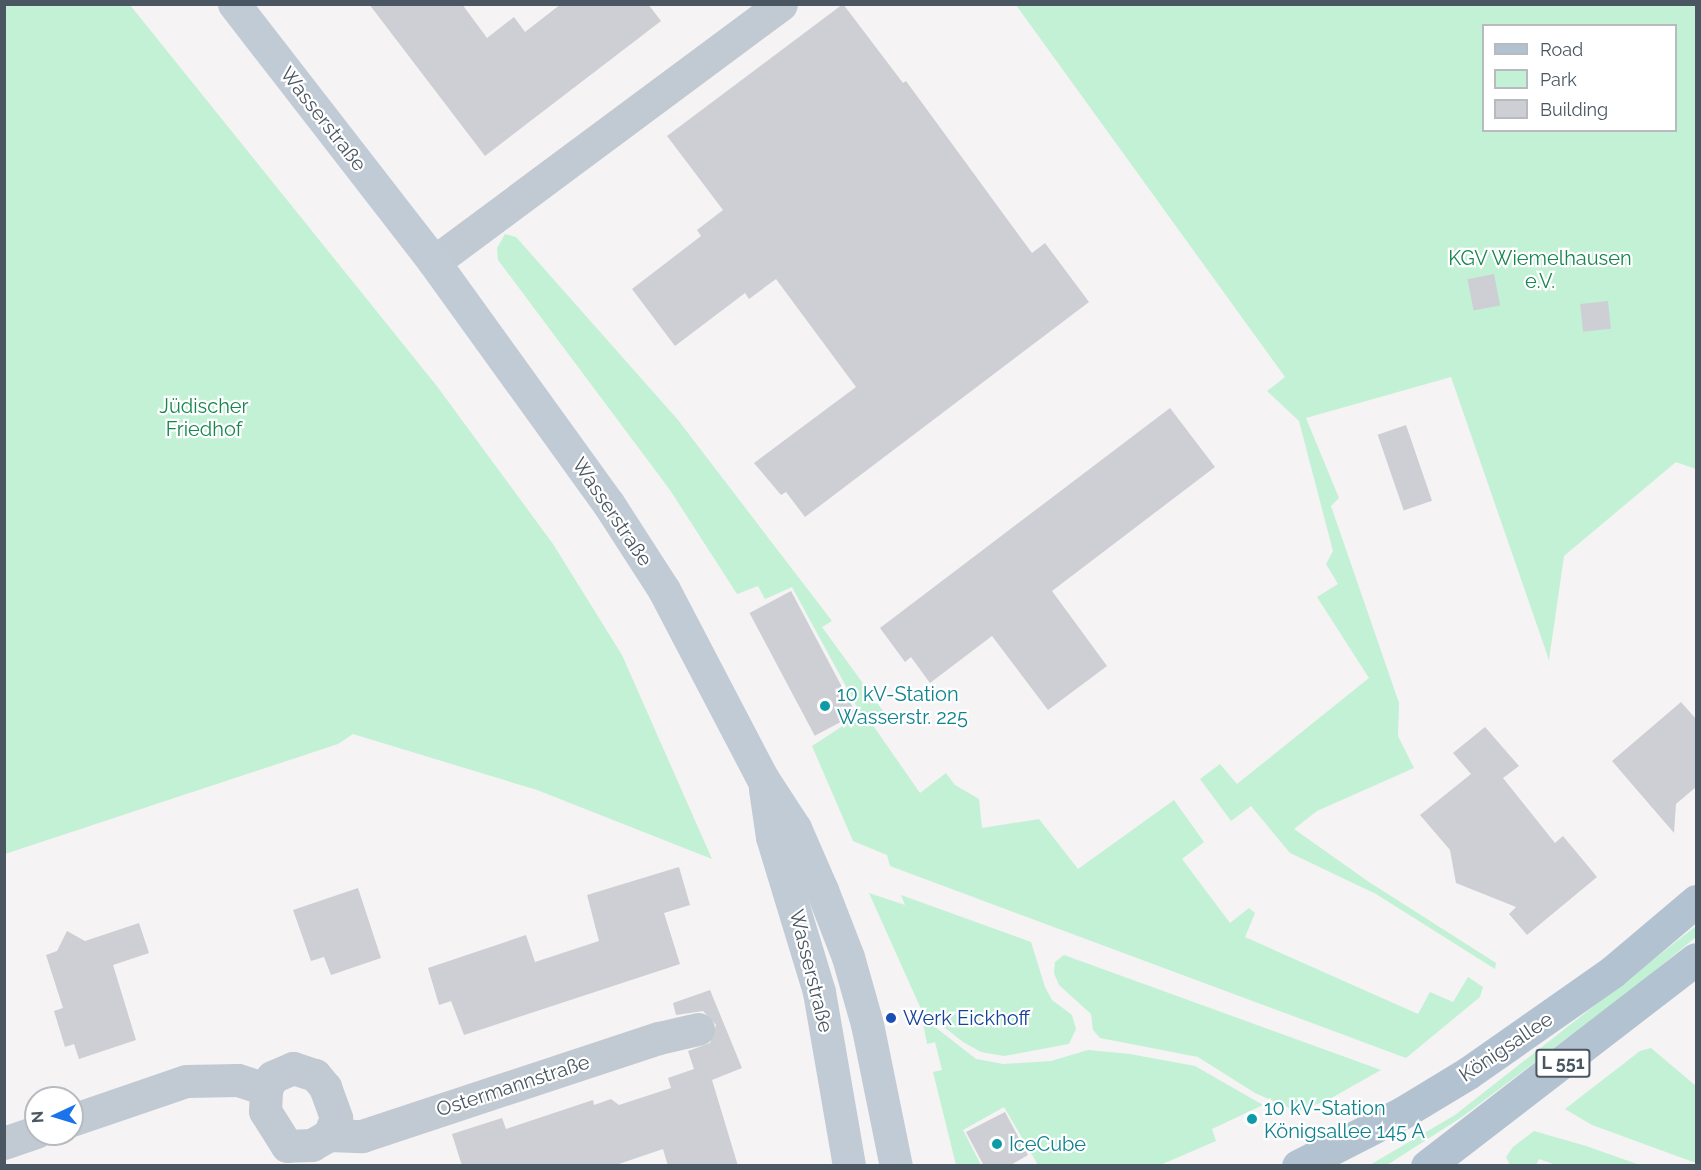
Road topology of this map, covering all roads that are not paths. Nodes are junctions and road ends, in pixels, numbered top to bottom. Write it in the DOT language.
graph roads {
  1 [pos="234,4"];
  2 [pos="781,4"];
  3 [pos="434,262"];
  4 [pos="763,778"];
  5 [pos="1696,901"];
  6 [pos="1696,959"];
  7 [pos="698,1029"];
  8 [pos="266,1089"];
  9 [pos="84,1116"];
  10 [pos="328,1135"];
  11 [pos="24,1136"];
  12 [pos="4,1143"];
  13 [pos="894,1152"];
  14 [pos="849,1166"];
  15 [pos="913,1166"];
  16 [pos="1298,1166"];
  17 [pos="1427,1166"];
  1 -- 3 [label="main road, Wasserstraße"];
  2 -- 3 [label="street"];
  3 -- 4 [label="main road, Wasserstraße"];
  4 -- 13 [label="main road, Wasserstraße"];
  4 -- 14 [label="main road, Wasserstraße"];
  5 -- 16 [label="main road, Königsallee / L 551"];
  6 -- 17 [label="main road, L 551"];
  7 -- 10 [label="street, Ostermannstraße"];
  8 -- 9 [label="street"];
  8 -- 10 [label="street, Ostermannstraße"];
  8 -- 10 [label="street"];
  11 -- 12 [label="street"];
  13 -- 15 [label="main road, Wasserstraße"];
}
